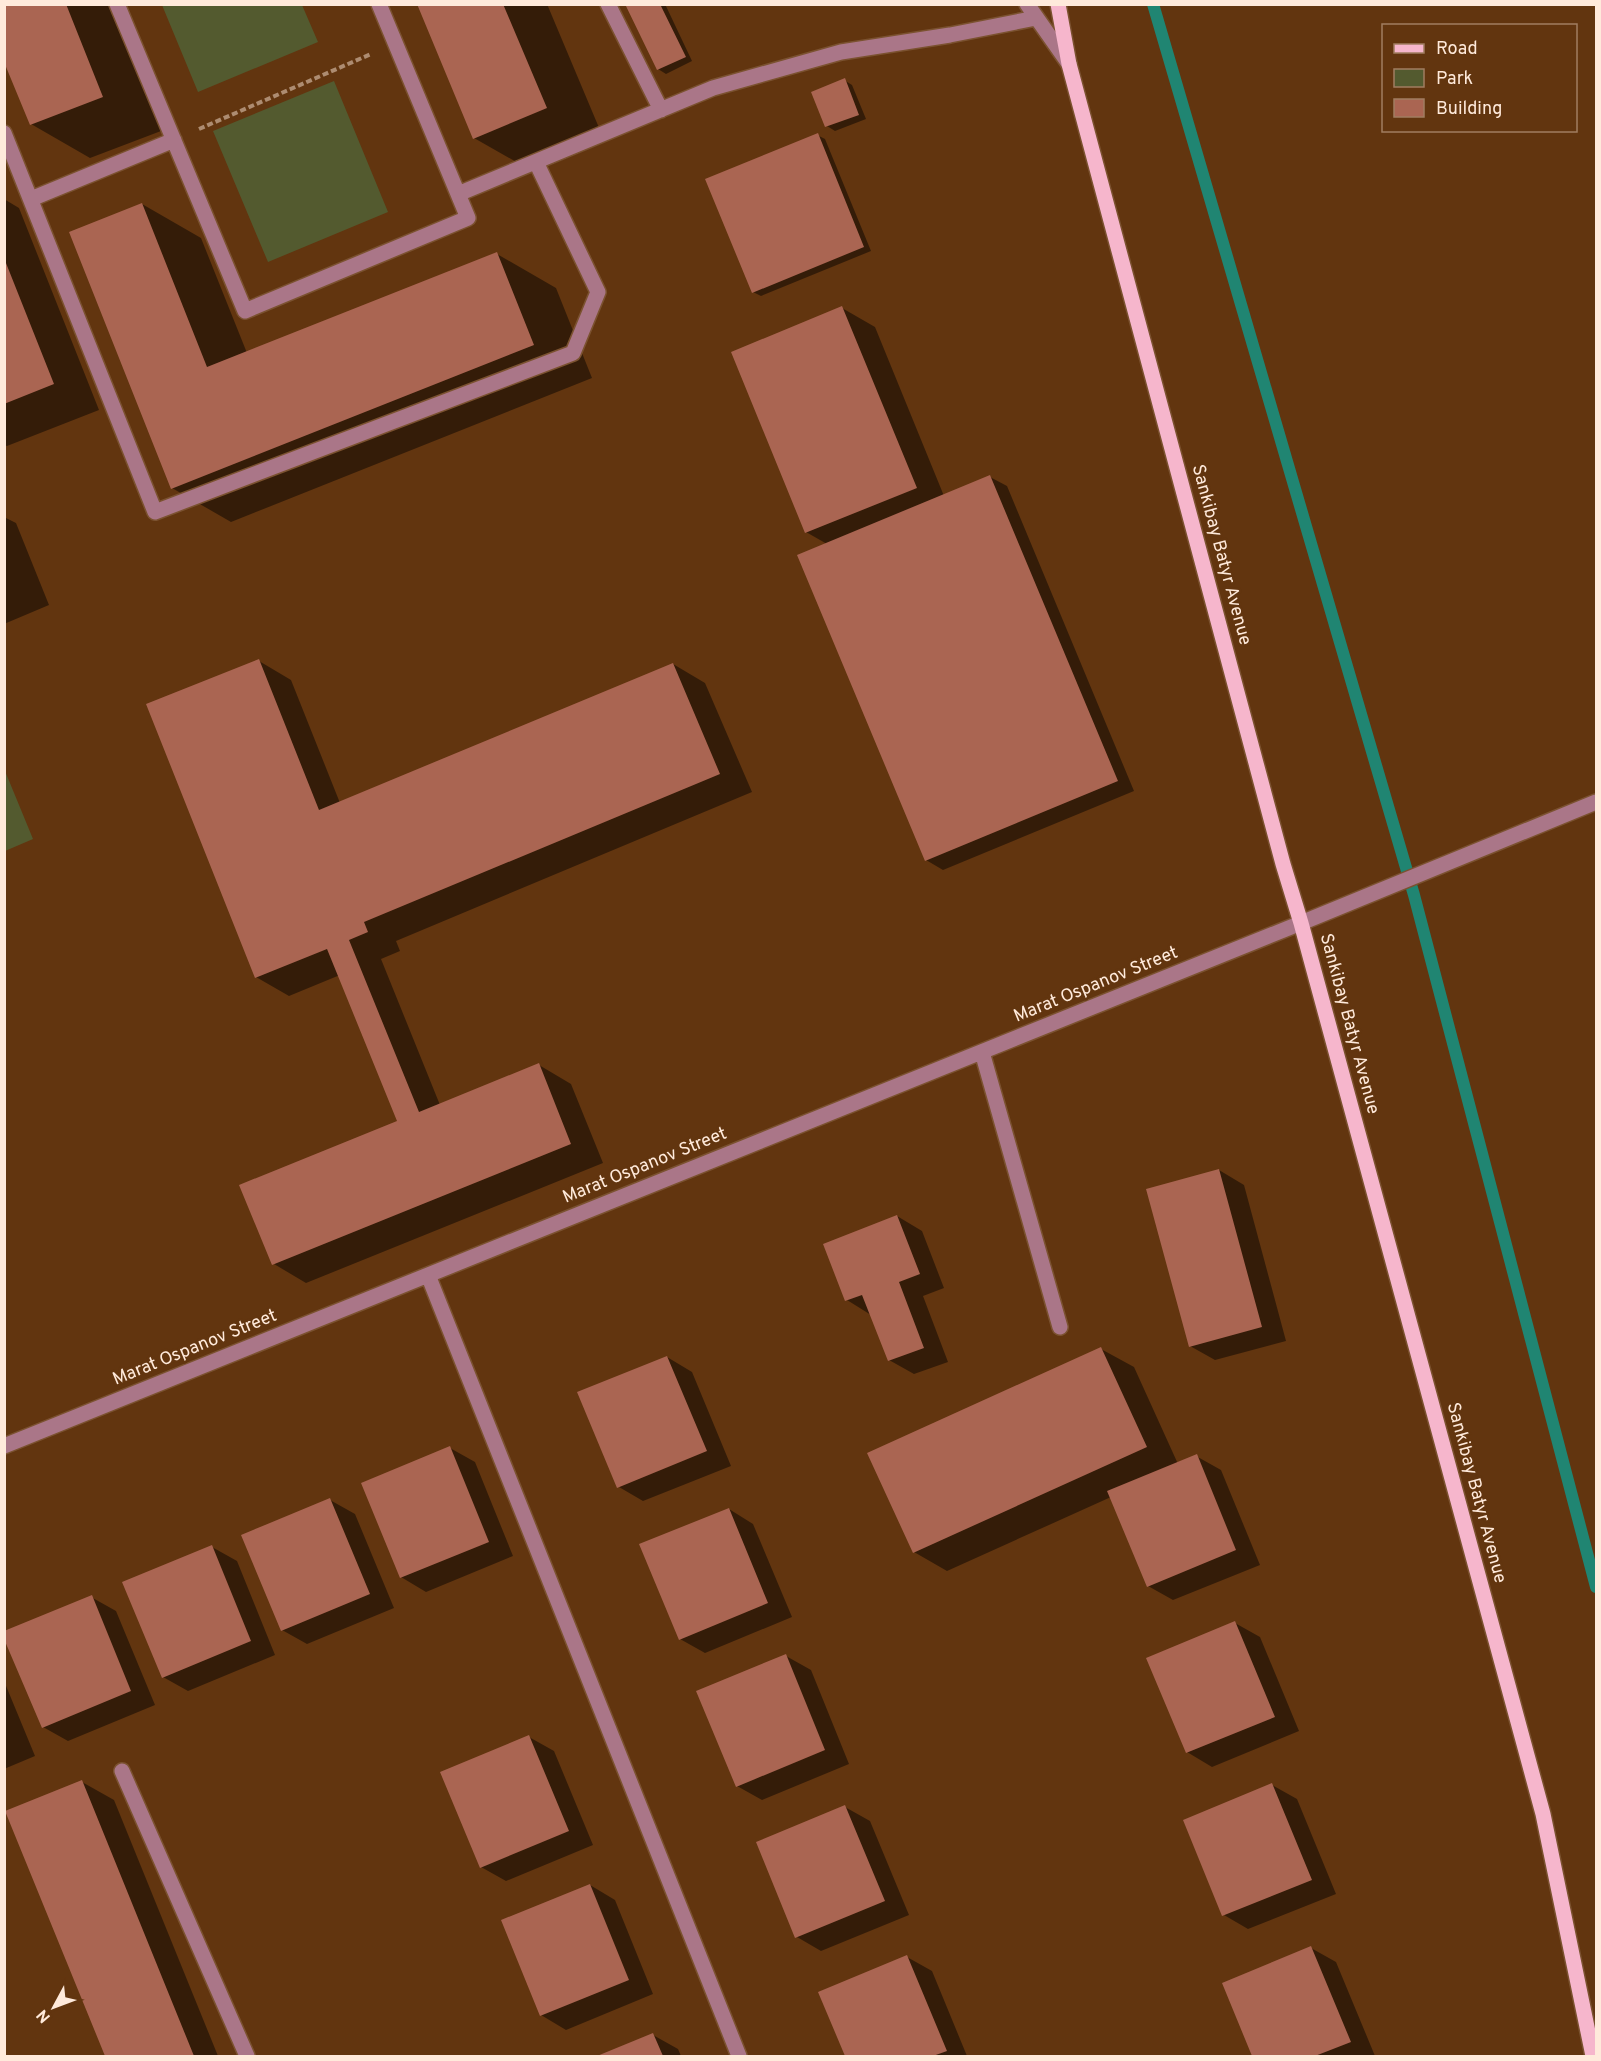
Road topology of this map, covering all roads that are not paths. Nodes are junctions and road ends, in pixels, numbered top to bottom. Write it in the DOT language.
graph roads {
  1 [pos="117,4"];
  2 [pos="379,4"];
  3 [pos="608,4"];
  4 [pos="1027,4"];
  5 [pos="1058,4"];
  6 [pos="1036,18"];
  7 [pos="1069,64"];
  8 [pos="661,110"];
  9 [pos="4,133"];
  10 [pos="174,140"];
  11 [pos="536,162"];
  12 [pos="458,194"];
  13 [pos="31,199"];
  14 [pos="1596,802"];
  15 [pos="1301,923"];
  16 [pos="982,1052"];
  17 [pos="428,1275"];
  18 [pos="1060,1327"];
  19 [pos="4,1446"];
  20 [pos="122,1771"];
  21 [pos="247,2056"];
  22 [pos="739,2056"];
  23 [pos="1593,2056"];
  1 -- 10 [label="street"];
  2 -- 12 [label="street"];
  3 -- 8 [label="street"];
  4 -- 6 [label="street"];
  5 -- 7 [label="main road, Sankibay Batyr Avenue"];
  6 -- 7 [label="street"];
  6 -- 8 [label="street"];
  7 -- 15 [label="main road, Sankibay Batyr Avenue"];
  8 -- 11 [label="street"];
  9 -- 13 [label="street"];
  10 -- 12 [label="street"];
  10 -- 13 [label="street"];
  11 -- 12 [label="street"];
  11 -- 13 [label="street"];
  14 -- 15 [label="street, Marat Ospanov Street"];
  15 -- 16 [label="street, Marat Ospanov Street"];
  15 -- 23 [label="main road, Sankibay Batyr Avenue"];
  16 -- 17 [label="street, Marat Ospanov Street"];
  16 -- 18 [label="street"];
  17 -- 19 [label="street, Marat Ospanov Street"];
  17 -- 22 [label="street"];
  20 -- 21 [label="street"];
}
